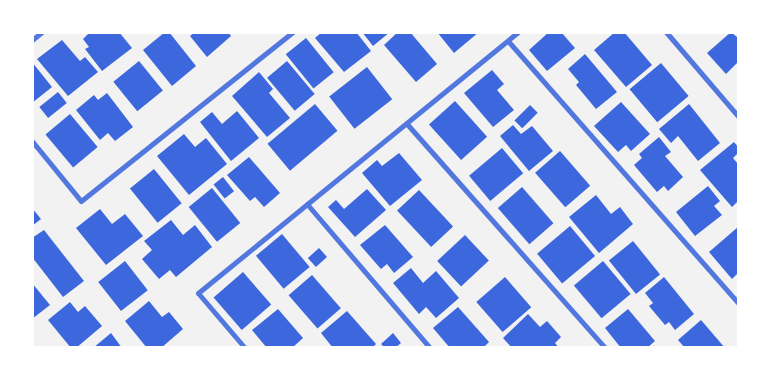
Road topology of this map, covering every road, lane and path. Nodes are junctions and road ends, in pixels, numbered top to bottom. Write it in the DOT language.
graph roads {
  1 [pos="42,32"];
  2 [pos="293,32"];
  3 [pos="518,32"];
  4 [pos="666,32"];
  5 [pos="32,40"];
  6 [pos="508,41"];
  7 [pos="738,116"];
  8 [pos="408,124"];
  9 [pos="32,141"];
  10 [pos="307,204"];
  11 [pos="738,303"];
  12 [pos="244,348"];
  13 [pos="430,348"];
  14 [pos="605,348"];
  1 -- 5 [label="street"];
  2 -- 9 [label="street"];
  3 -- 6 [label="street"];
  4 -- 7 [label="street"];
  6 -- 8 [label="street"];
  6 -- 11 [label="street"];
  8 -- 10 [label="street"];
  8 -- 14 [label="street"];
  10 -- 12 [label="street"];
  10 -- 13 [label="street"];
}
